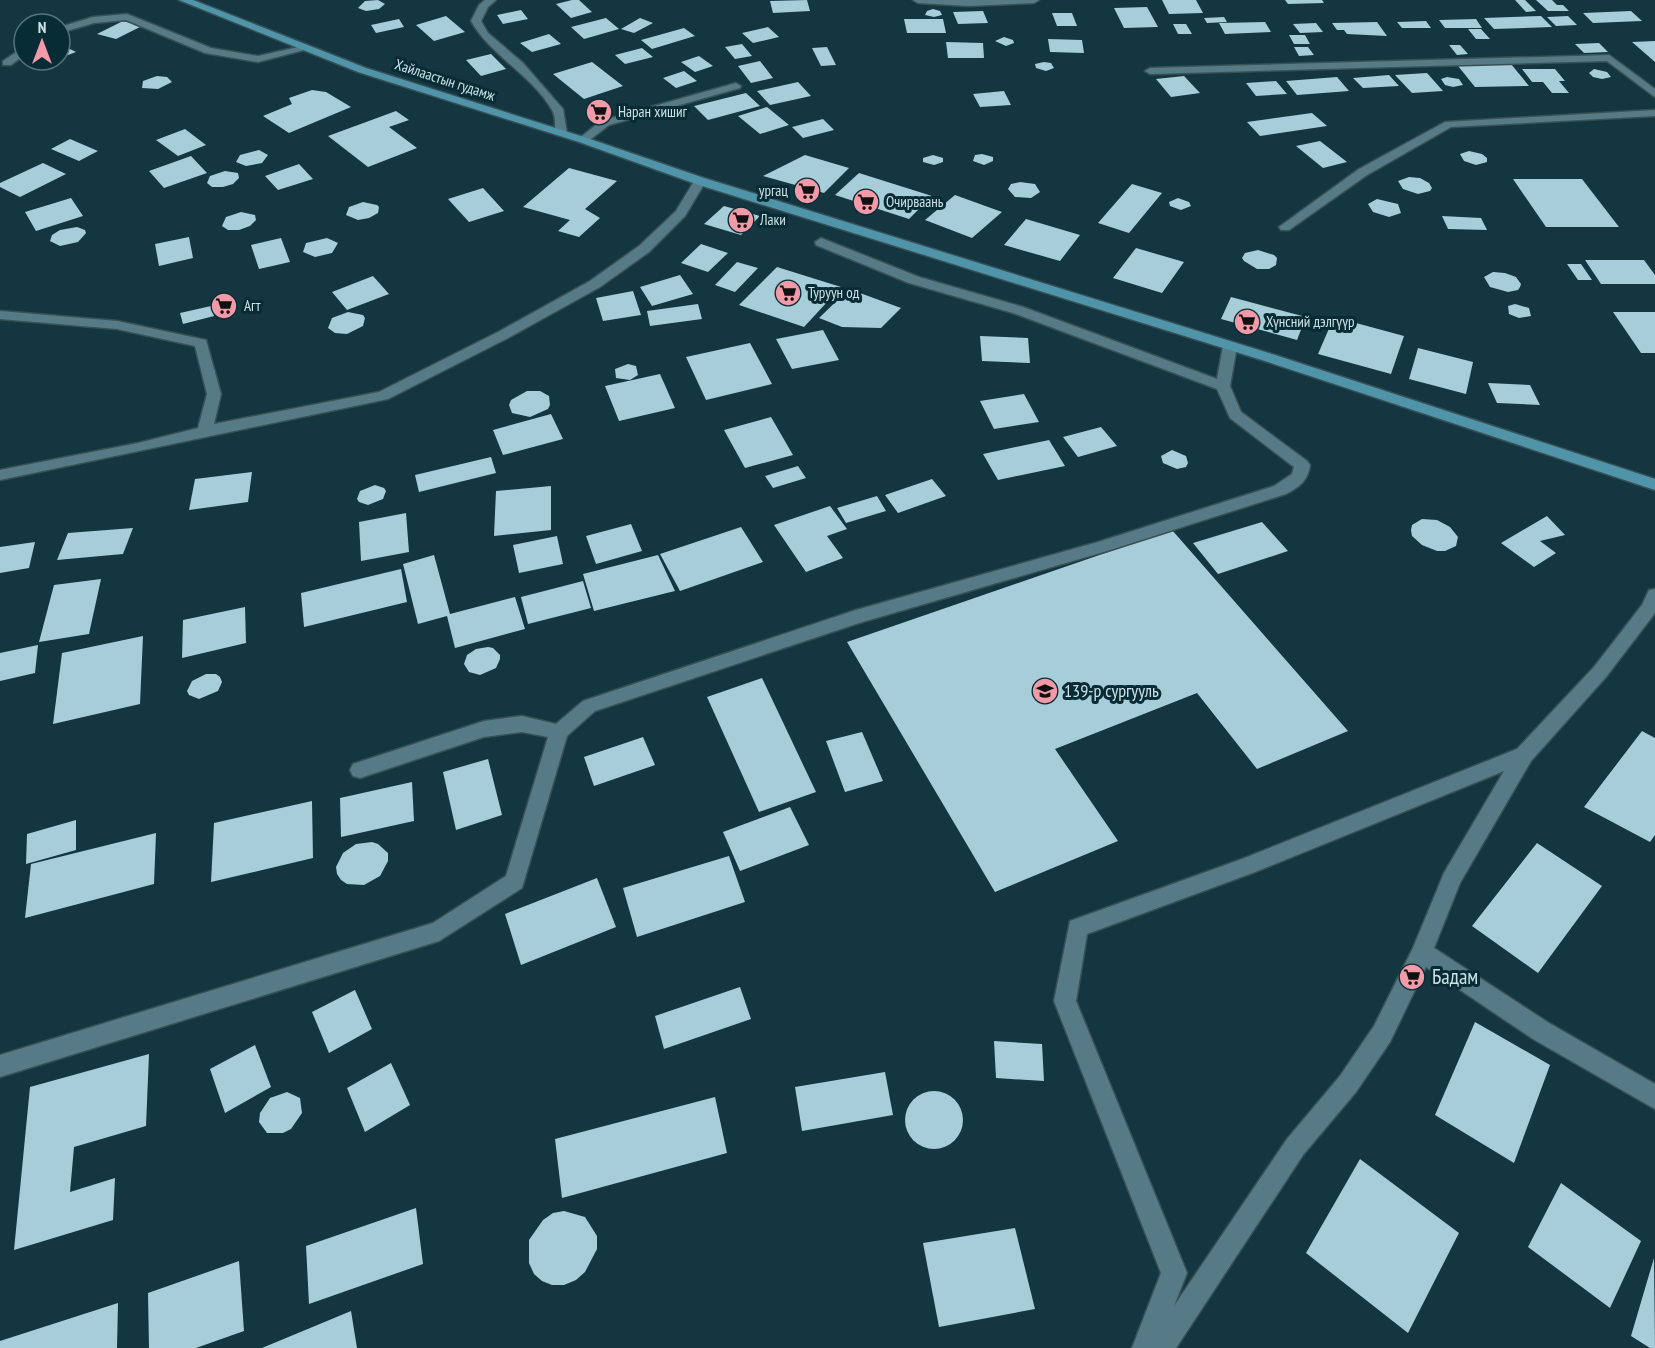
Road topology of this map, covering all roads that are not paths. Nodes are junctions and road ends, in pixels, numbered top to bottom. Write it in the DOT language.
graph roads {
  1 [pos="184,0"];
  2 [pos="491,0"];
  3 [pos="918,0"];
  4 [pos="1034,0"];
  5 [pos="72,26"];
  6 [pos="307,48"];
  7 [pos="12,59"];
  8 [pos="7,63"];
  9 [pos="1150,71"];
  10 [pos="736,86"];
  11 [pos="1655,94"];
  12 [pos="1655,113"];
  13 [pos="561,133"];
  14 [pos="583,140"];
  15 [pos="700,181"];
  16 [pos="1285,227"];
  17 [pos="821,242"];
  18 [pos="0,315"];
  19 [pos="1230,345"];
  20 [pos="1223,386"];
  21 [pos="205,430"];
  22 [pos="0,475"];
  23 [pos="1655,485"];
  24 [pos="1655,595"];
  25 [pos="559,732"];
  26 [pos="1524,755"];
  27 [pos="360,770"];
  28 [pos="1422,952"];
  29 [pos="0,1066"];
  30 [pos="1655,1097"];
  31 [pos="1145,1348"];
  32 [pos="1161,1348"];
  1 -- 6 [label="main road, Хайлаастын гудамж"];
  2 -- 13 [label="street"];
  3 -- 4 [label="street"];
  5 -- 6 [label="street"];
  6 -- 13 [label="main road, Хайлаастын гудамж"];
  7 -- 8 [label="street"];
  9 -- 11 [label="street"];
  10 -- 14 [label="street"];
  12 -- 16 [label="street"];
  13 -- 14 [label="main road, Хайлаастын гудамж"];
  14 -- 15 [label="main road, Хайлаастын гудамж"];
  15 -- 19 [label="main road, Хайлаастын гудамж"];
  15 -- 21 [label="street"];
  17 -- 20 [label="street"];
  18 -- 21 [label="street"];
  19 -- 20 [label="street"];
  19 -- 23 [label="main road, Хайлаастын гудамж"];
  20 -- 25 [label="street"];
  21 -- 22 [label="street"];
  24 -- 26 [label="street"];
  25 -- 27 [label="street"];
  25 -- 29 [label="street"];
  26 -- 28 [label="street"];
  26 -- 31 [label="street"];
  28 -- 30 [label="street"];
  28 -- 32 [label="street"];
}
